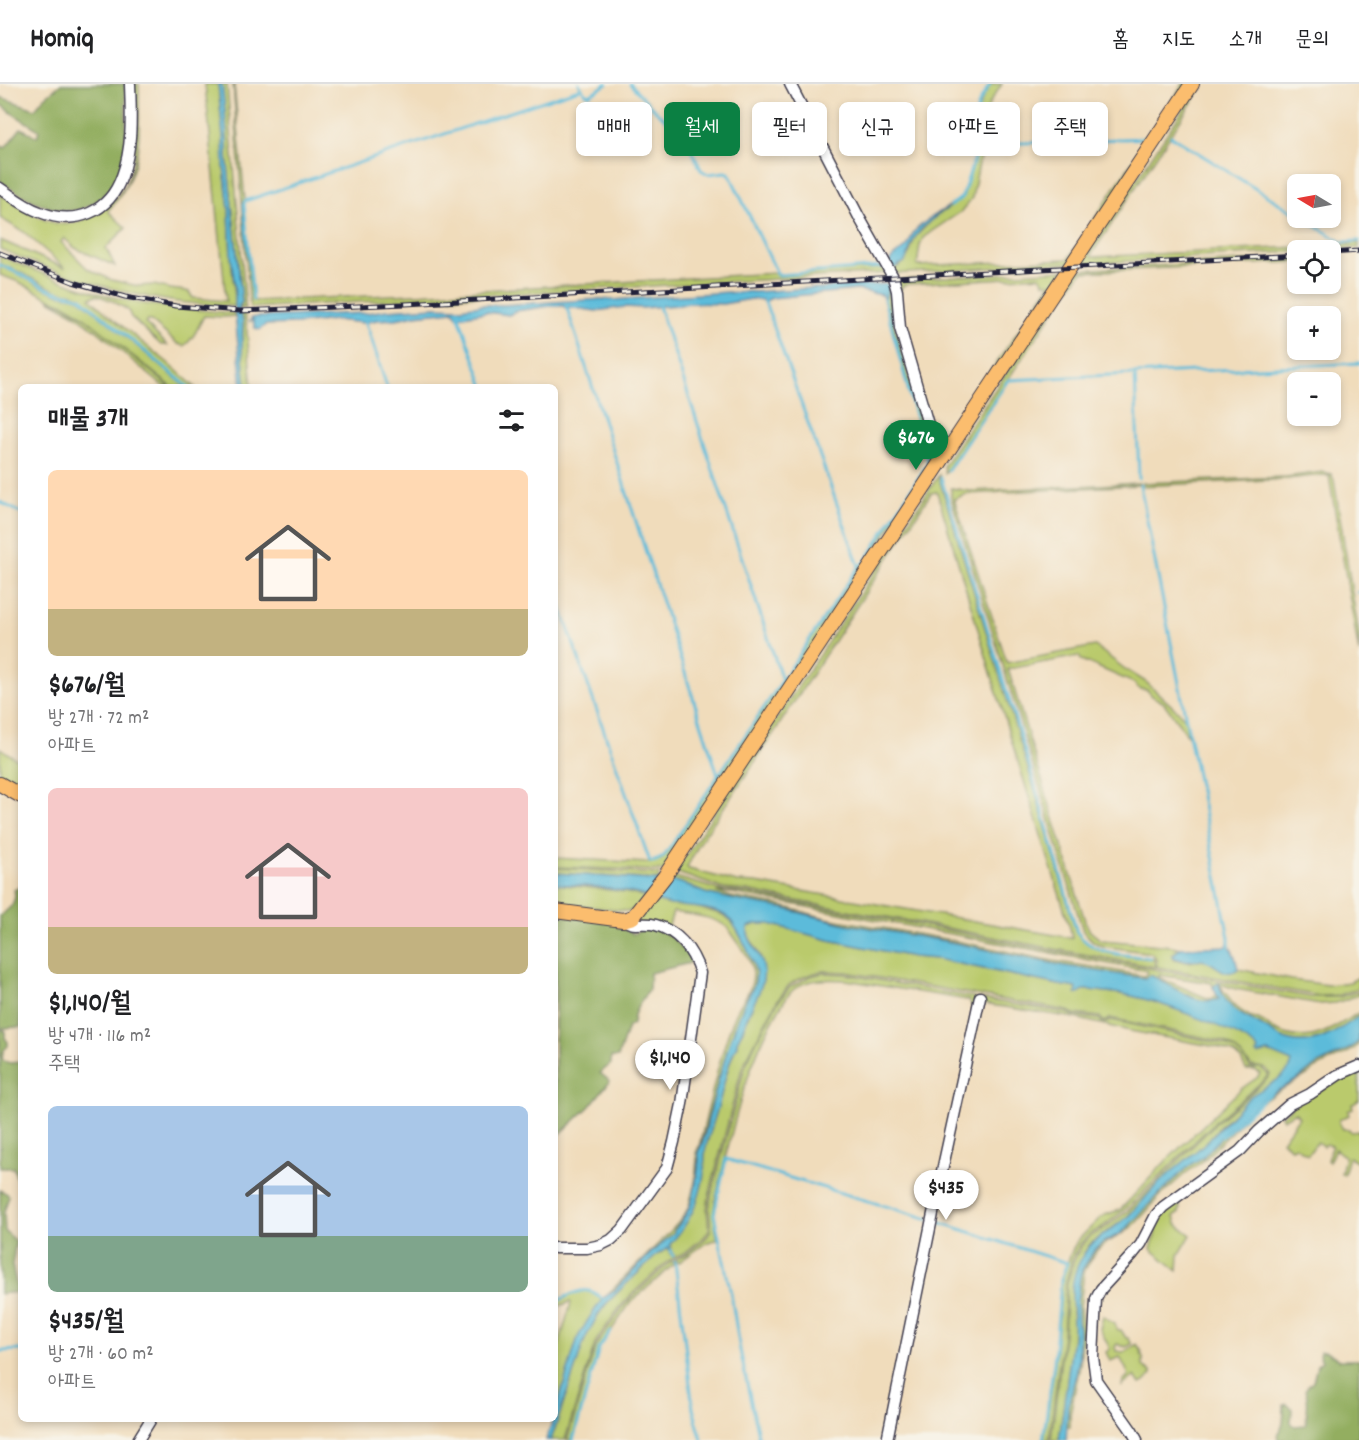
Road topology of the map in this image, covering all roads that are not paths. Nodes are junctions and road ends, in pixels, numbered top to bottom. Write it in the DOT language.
graph roads {
  1 [pos="130,84"];
  2 [pos="790,84"];
  3 [pos="1192,84"];
  4 [pos="0,188"];
  5 [pos="940,463"];
  6 [pos="0,784"];
  7 [pos="18,794"];
  8 [pos="558,910"];
  9 [pos="623,920"];
  10 [pos="980,997"];
  11 [pos="1359,1066"];
  12 [pos="558,1248"];
  13 [pos="148,1422"];
  14 [pos="138,1440"];
  15 [pos="887,1440"];
  16 [pos="1137,1440"];
  1 -- 4 [label="street"];
  2 -- 5 [label="street"];
  3 -- 5 [label="main road"];
  5 -- 9 [label="main road"];
  6 -- 7 [label="main road"];
  8 -- 9 [label="main road"];
  9 -- 12 [label="street"];
  10 -- 15 [label="street"];
  11 -- 16 [label="street"];
  13 -- 14 [label="street"];
}
